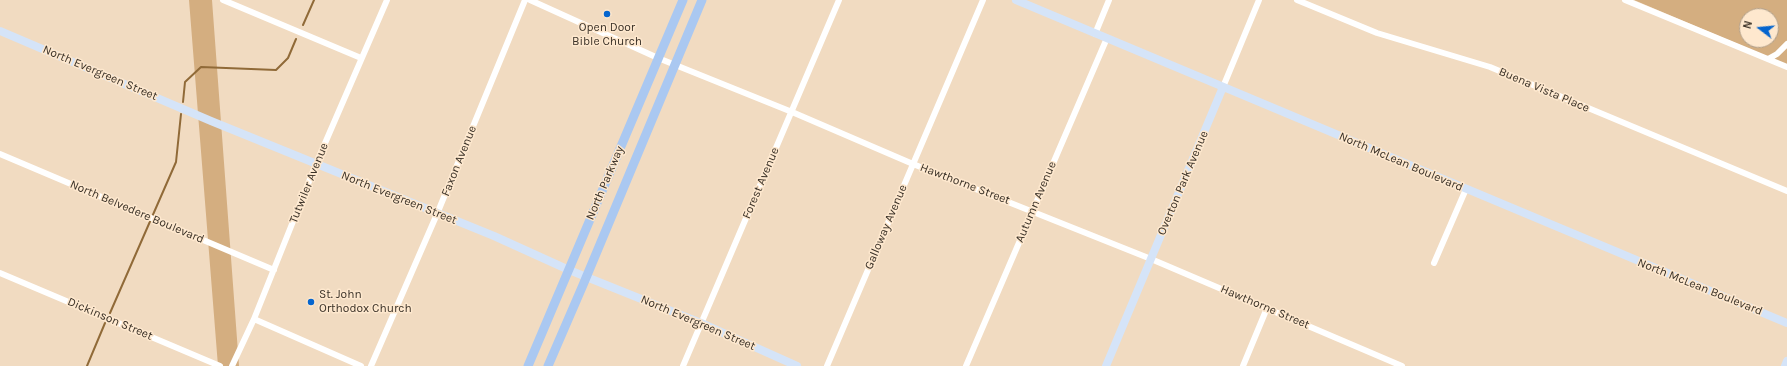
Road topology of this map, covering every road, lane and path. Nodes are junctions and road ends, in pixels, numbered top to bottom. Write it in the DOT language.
graph roads {
  1 [pos="223,0"];
  2 [pos="387,0"];
  3 [pos="525,0"];
  4 [pos="530,0"];
  5 [pos="683,0"];
  6 [pos="702,0"];
  7 [pos="839,0"];
  8 [pos="983,0"];
  9 [pos="1016,0"];
  10 [pos="1109,0"];
  11 [pos="1259,0"];
  12 [pos="1296,0"];
  13 [pos="1625,0"];
  14 [pos="0,32"];
  15 [pos="1095,34"];
  16 [pos="1107,38"];
  17 [pos="1787,44"];
  18 [pos="361,58"];
  19 [pos="658,58"];
  20 [pos="1768,59"];
  21 [pos="675,64"];
  22 [pos="1787,67"];
  23 [pos="1223,87"];
  24 [pos="792,112"];
  25 [pos="0,154"];
  26 [pos="316,164"];
  27 [pos="913,164"];
  28 [pos="1466,190"];
  29 [pos="1787,191"];
  30 [pos="1032,210"];
  31 [pos="437,214"];
  32 [pos="1151,259"];
  33 [pos="1434,263"];
  34 [pos="274,270"];
  35 [pos="569,270"];
  36 [pos="0,273"];
  37 [pos="587,277"];
  38 [pos="1267,308"];
  39 [pos="254,319"];
  40 [pos="701,323"];
  41 [pos="1787,324"];
  42 [pos="1384,358"];
  43 [pos="1787,361"];
  44 [pos="220,366"];
  45 [pos="232,366"];
  46 [pos="361,366"];
  47 [pos="371,366"];
  48 [pos="528,366"];
  49 [pos="548,366"];
  50 [pos="683,366"];
  51 [pos="797,366"];
  52 [pos="827,366"];
  53 [pos="966,366"];
  54 [pos="1106,366"];
  55 [pos="1243,366"];
  56 [pos="1381,366"];
  57 [pos="1402,366"];
  58 [pos="1785,366"];
  1 -- 18 [label="street"];
  2 -- 18 [label="street, Tutwiler Avenue"];
  3 -- 31 [label="street, Faxon Avenue"];
  4 -- 19 [label="street, Hawthorne Street"];
  5 -- 19 [label="main road, North Parkway"];
  6 -- 21 [label="main road, North Parkway"];
  7 -- 24 [label="street, Forest Avenue"];
  8 -- 27 [label="street, Galloway Avenue"];
  9 -- 15 [label="street, North McLean Boulevard"];
  10 -- 15 [label="street"];
  11 -- 23 [label="street, Overton Park Avenue"];
  12 -- 29 [label="street, Buena Vista Place"];
  13 -- 20 [label="street"];
  14 -- 26 [label="street, North Evergreen Street"];
  15 -- 16 [label="street, North McLean Boulevard"];
  16 -- 23 [label="street, North McLean Boulevard"];
  16 -- 30 [label="street, Autumn Avenue"];
  17 -- 20 [label="street"];
  18 -- 26 [label="street, Tutwiler Avenue"];
  19 -- 21 [label="street, Hawthorne Street"];
  19 -- 35 [label="main road, North Parkway"];
  20 -- 22 [label="street"];
  21 -- 24 [label="street, Hawthorne Street"];
  21 -- 37 [label="main road, North Parkway"];
  23 -- 28 [label="street, North McLean Boulevard"];
  23 -- 32 [label="street, Overton Park Avenue"];
  24 -- 27 [label="street, Hawthorne Street"];
  24 -- 40 [label="street, Forest Avenue"];
  25 -- 34 [label="street, North Belvedere Boulevard"];
  26 -- 31 [label="street, North Evergreen Street"];
  26 -- 34 [label="street, Tutwiler Avenue"];
  27 -- 30 [label="street, Hawthorne Street"];
  27 -- 52 [label="street, Galloway Avenue"];
  28 -- 33 [label="street"];
  28 -- 41 [label="street, North McLean Boulevard"];
  30 -- 32 [label="street, Hawthorne Street"];
  30 -- 53 [label="street, Autumn Avenue"];
  31 -- 35 [label="street, North Evergreen Street"];
  31 -- 47 [label="street, Faxon Avenue"];
  32 -- 38 [label="street, Hawthorne Street"];
  32 -- 54 [label="street, Overton Park Avenue"];
  34 -- 39 [label="street, Tutwiler Avenue"];
  35 -- 37 [label="street, North Evergreen Street"];
  35 -- 48 [label="main road, North Parkway"];
  36 -- 44 [label="street, Dickinson Street"];
  37 -- 40 [label="street, North Evergreen Street"];
  37 -- 49 [label="main road, North Parkway"];
  38 -- 42 [label="street, Hawthorne Street"];
  38 -- 55 [label="street"];
  39 -- 45 [label="street, Tutwiler Avenue"];
  39 -- 46 [label="street"];
  40 -- 50 [label="street, Forest Avenue"];
  40 -- 51 [label="street, North Evergreen Street"];
  42 -- 56 [label="street"];
  42 -- 57 [label="street, Hawthorne Street"];
  43 -- 58 [label="street"];
}
